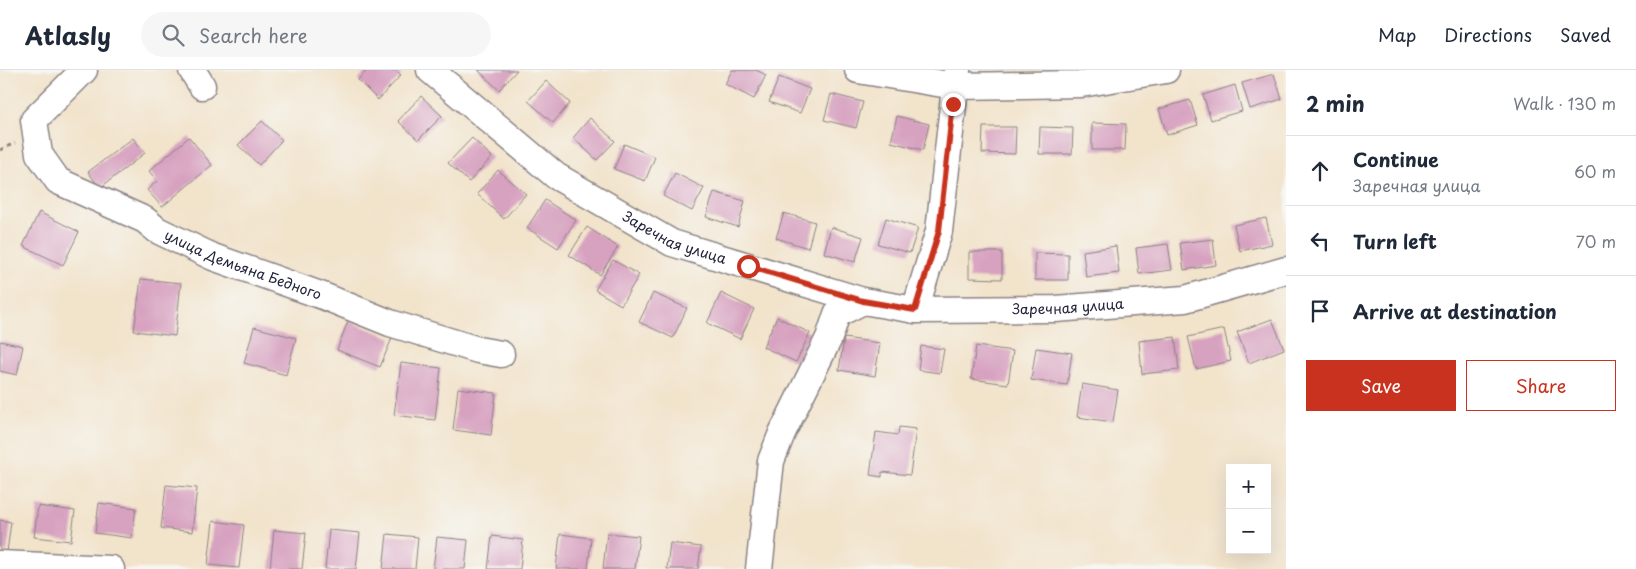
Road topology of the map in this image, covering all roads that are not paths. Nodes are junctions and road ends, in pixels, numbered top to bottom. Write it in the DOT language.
graph roads {
  1 [pos="84,70"];
  2 [pos="430,70"];
  3 [pos="858,70"];
  4 [pos="1166,70"];
  5 [pos="956,78"];
  6 [pos="1286,270"];
  7 [pos="863,301"];
  8 [pos="915,310"];
  9 [pos="501,354"];
  10 [pos="0,564"];
  11 [pos="111,569"];
  12 [pos="759,569"];
  1 -- 9 [label="street, улица Демьяна Бедного"];
  2 -- 7 [label="street, Заречная улица"];
  3 -- 5 [label="street"];
  4 -- 5 [label="street"];
  5 -- 8 [label="street"];
  6 -- 8 [label="street, Заречная улица"];
  7 -- 8 [label="street, Заречная улица"];
  7 -- 12 [label="street"];
  10 -- 11 [label="street"];
}
